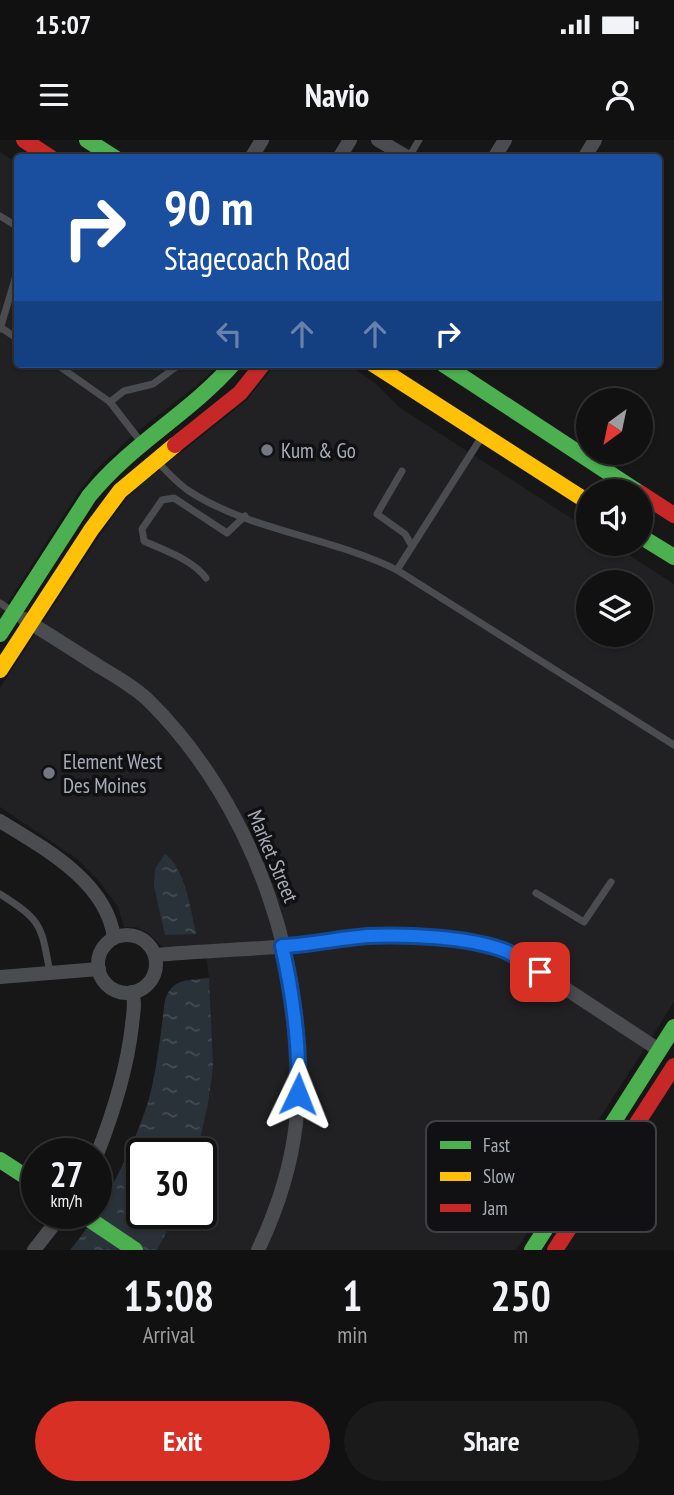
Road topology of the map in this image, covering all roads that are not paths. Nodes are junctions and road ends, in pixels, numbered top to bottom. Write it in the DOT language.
graph roads {
  1 [pos="23,140"];
  2 [pos="87,140"];
  3 [pos="378,140"];
  4 [pos="45,154"];
  5 [pos="109,154"];
  6 [pos="404,154"];
  7 [pos="14,281"];
  8 [pos="0,328"];
  9 [pos="62,368"];
  10 [pos="175,368"];
  11 [pos="229,368"];
  12 [pos="260,368"];
  13 [pos="379,368"];
  14 [pos="449,368"];
  15 [pos="110,402"];
  16 [pos="483,435"];
  17 [pos="141,442"];
  18 [pos="156,460"];
  19 [pos="402,471"];
  20 [pos="619,479"];
  21 [pos="576,494"];
  22 [pos="653,501"];
  23 [pos="674,515"];
  24 [pos="245,516"];
  25 [pos="653,544"];
  26 [pos="412,546"];
  27 [pos="674,557"];
  28 [pos="397,569"];
  29 [pos="206,578"];
  30 [pos="7,608"];
  31 [pos="31,623"];
  32 [pos="0,634"];
  33 [pos="0,670"];
  34 [pos="674,745"];
  35 [pos="0,821"];
  36 [pos="611,882"];
  37 [pos="536,893"];
  38 [pos="0,894"];
  39 [pos="114,938"];
  40 [pos="282,946"];
  41 [pos="155,955"];
  42 [pos="99,969"];
  43 [pos="50,974"];
  44 [pos="0,978"];
  45 [pos="132,992"];
  46 [pos="674,1027"];
  47 [pos="659,1051"];
  48 [pos="674,1063"];
  49 [pos="615,1121"];
  50 [pos="637,1121"];
  51 [pos="104,1138"];
  52 [pos="0,1160"];
  53 [pos="21,1174"];
  54 [pos="50,1229"];
  55 [pos="104,1229"];
  56 [pos="544,1232"];
  57 [pos="566,1232"];
  58 [pos="34,1250"];
  59 [pos="135,1250"];
  60 [pos="258,1250"];
  61 [pos="533,1250"];
  62 [pos="555,1250"];
  1 -- 4 [label="street"];
  2 -- 5 [label="street"];
  3 -- 6 [label="street"];
  7 -- 8 [label="lane"];
  9 -- 15 [label="lane"];
  10 -- 15 [label="lane"];
  11 -- 17 [label="street"];
  12 -- 18 [label="street"];
  13 -- 16 [label="street"];
  14 -- 20 [label="street"];
  15 -- 17 [label="lane"];
  16 -- 21 [label="street"];
  16 -- 26 [label="lane"];
  17 -- 30 [label="street"];
  18 -- 24 [label="lane"];
  18 -- 31 [label="street"];
  19 -- 26 [label="lane"];
  22 -- 23 [label="street"];
  24 -- 28 [label="lane"];
  24 -- 29 [label="lane"];
  25 -- 27 [label="street"];
  26 -- 28 [label="lane"];
  28 -- 34 [label="lane"];
  30 -- 31 [label="street, Market Street"];
  30 -- 32 [label="street"];
  31 -- 33 [label="street"];
  31 -- 40 [label="street, Market Street"];
  35 -- 39 [label="street"];
  36 -- 37 [label="lane"];
  38 -- 43 [label="lane"];
  39 -- 41 [label="street"];
  39 -- 42 [label="street"];
  40 -- 41 [label="street"];
  40 -- 47 [label="street"];
  40 -- 60 [label="street, Market Street"];
  41 -- 45 [label="street"];
  42 -- 43 [label="street"];
  42 -- 45 [label="street"];
  43 -- 44 [label="street"];
  45 -- 51 [label="street"];
  46 -- 47 [label="street"];
  47 -- 48 [label="street"];
  47 -- 49 [label="street"];
  48 -- 50 [label="street"];
  52 -- 53 [label="street"];
  54 -- 58 [label="street"];
  55 -- 59 [label="street"];
  56 -- 61 [label="street"];
  57 -- 62 [label="street"];
}
